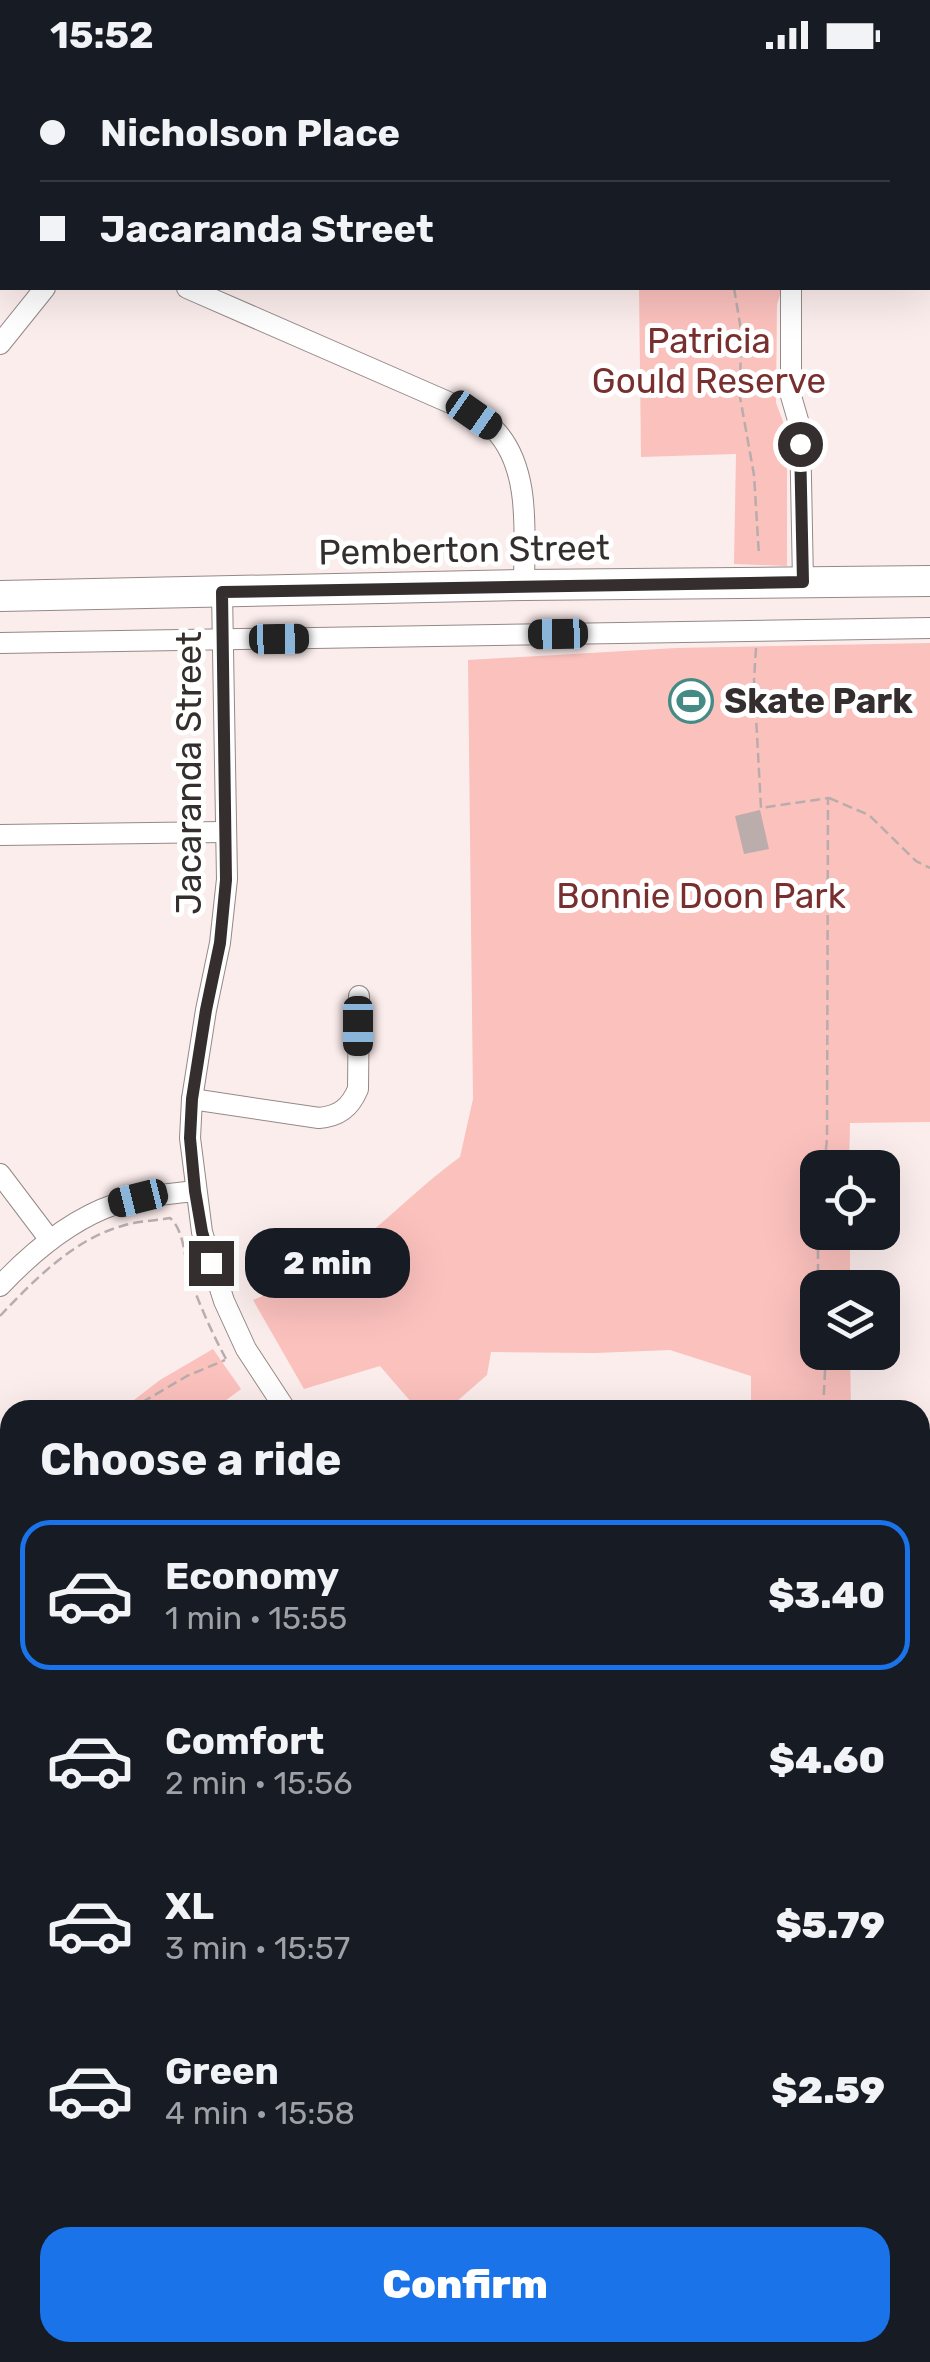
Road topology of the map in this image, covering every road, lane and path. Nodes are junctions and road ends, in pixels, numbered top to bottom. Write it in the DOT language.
graph roads {
  1 [pos="42,290"];
  2 [pos="192,290"];
  3 [pos="734,290"];
  4 [pos="791,290"];
  5 [pos="0,344"];
  6 [pos="759,562"];
  7 [pos="930,581"];
  8 [pos="803,582"];
  9 [pos="524,586"];
  10 [pos="222,592"];
  11 [pos="0,596"];
  12 [pos="930,628"];
  13 [pos="758,630"];
  14 [pos="222,640"];
  15 [pos="0,643"];
  16 [pos="828,798"];
  17 [pos="224,832"];
  18 [pos="0,835"];
  19 [pos="930,868"];
  20 [pos="359,996"];
  21 [pos="192,1099"];
  22 [pos="826,1150"];
  23 [pos="0,1174"];
  24 [pos="195,1191"];
  25 [pos="50,1240"];
  26 [pos="0,1286"];
  27 [pos="0,1316"];
  28 [pos="246,1349"];
  29 [pos="226,1359"];
  30 [pos="825,1370"];
  31 [pos="146,1400"];
  32 [pos="279,1400"];
  33 [pos="823,1400"];
  1 -- 5 [label="street"];
  2 -- 9 [label="street"];
  3 -- 6 [label="path"];
  4 -- 8 [label="street"];
  7 -- 8 [label="main road, Pemberton Street"];
  8 -- 9 [label="main road, Pemberton Street"];
  9 -- 10 [label="main road, Pemberton Street"];
  10 -- 11 [label="main road, Pemberton Street"];
  10 -- 14 [label="street, Jacaranda Street"];
  12 -- 13 [label="street"];
  13 -- 14 [label="street"];
  13 -- 16 [label="path"];
  14 -- 15 [label="street"];
  14 -- 17 [label="street, Jacaranda Street"];
  16 -- 19 [label="path"];
  16 -- 22 [label="path"];
  17 -- 18 [label="street"];
  17 -- 21 [label="street, Jacaranda Street"];
  20 -- 21 [label="street"];
  21 -- 24 [label="street, Jacaranda Street"];
  23 -- 25 [label="street"];
  24 -- 25 [label="street"];
  24 -- 28 [label="street, Jacaranda Street"];
  25 -- 26 [label="street"];
  27 -- 29 [label="path"];
  28 -- 29 [label="path"];
  28 -- 32 [label="street, Jacaranda Street"];
  29 -- 31 [label="path"];
  30 -- 33 [label="path"];
}
